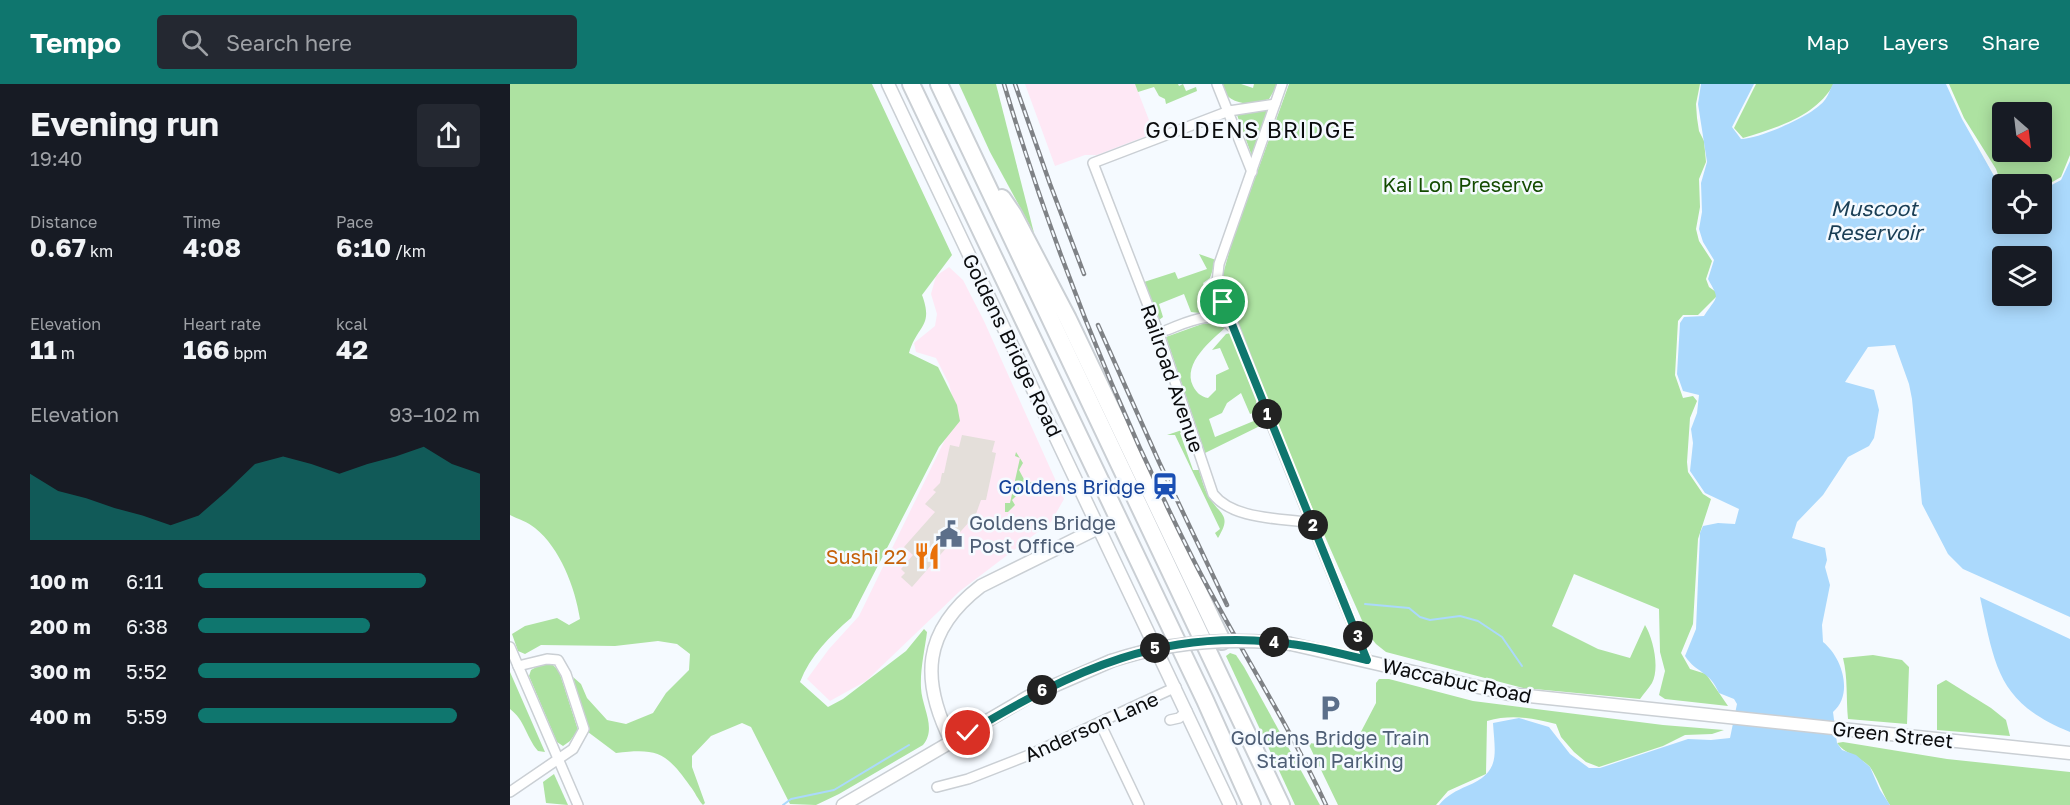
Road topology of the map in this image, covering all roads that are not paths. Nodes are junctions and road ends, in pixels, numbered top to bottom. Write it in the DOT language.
graph roads {
  1 [pos="888,84"];
  2 [pos="911,84"];
  3 [pos="939,84"];
  4 [pos="1217,84"];
  5 [pos="1282,84"];
  6 [pos="1275,104"];
  7 [pos="1228,111"];
  8 [pos="978,166"];
  9 [pos="1252,172"];
  10 [pos="1167,330"];
  11 [pos="1235,330"];
  12 [pos="1312,523"];
  13 [pos="1100,527"];
  14 [pos="1222,640"];
  15 [pos="510,647"];
  16 [pos="1367,660"];
  17 [pos="519,666"];
  18 [pos="1176,687"];
  19 [pos="1187,711"];
  20 [pos="1716,716"];
  21 [pos="1170,720"];
  22 [pos="1100,723"];
  23 [pos="952,743"];
  24 [pos="2070,753"];
  25 [pos="558,760"];
  26 [pos="937,787"];
  27 [pos="510,792"];
  28 [pos="578,805"];
  29 [pos="843,805"];
  30 [pos="1139,805"];
  31 [pos="1230,805"];
  32 [pos="1252,805"];
  33 [pos="1281,805"];
  1 -- 13 [label="main road, Goldens Bridge Road"];
  2 -- 32 [label="highway"];
  3 -- 8 [label="highway"];
  4 -- 7 [label="street"];
  5 -- 6 [label="street"];
  6 -- 7 [label="street"];
  6 -- 9 [label="street"];
  7 -- 9 [label="street"];
  7 -- 12 [label="street, Railroad Avenue"];
  8 -- 14 [label="highway"];
  8 -- 33 [label="highway"];
  9 -- 11 [label="street"];
  10 -- 11 [label="street"];
  11 -- 12 [label="street"];
  12 -- 16 [label="street"];
  13 -- 18 [label="main road, Goldens Bridge Road"];
  13 -- 23 [label="main road"];
  14 -- 16 [label="main road, Waccabuc Road, bridge"];
  14 -- 23 [label="main road, Waccabuc Road, bridge"];
  15 -- 17 [label="street"];
  16 -- 20 [label="main road, Waccabuc Road"];
  17 -- 25 [label="street"];
  17 -- 25 [label="street"];
  18 -- 19 [label="main road, Goldens Bridge Road"];
  18 -- 22 [label="street, Anderson Lane"];
  19 -- 21 [label="street"];
  19 -- 31 [label="main road, Goldens Bridge Road"];
  20 -- 24 [label="main road, Green Street"];
  22 -- 26 [label="street, Anderson Lane"];
  22 -- 30 [label="street"];
  23 -- 29 [label="main road, Waccabuc Road"];
  25 -- 27 [label="street"];
  25 -- 28 [label="street"];
}
